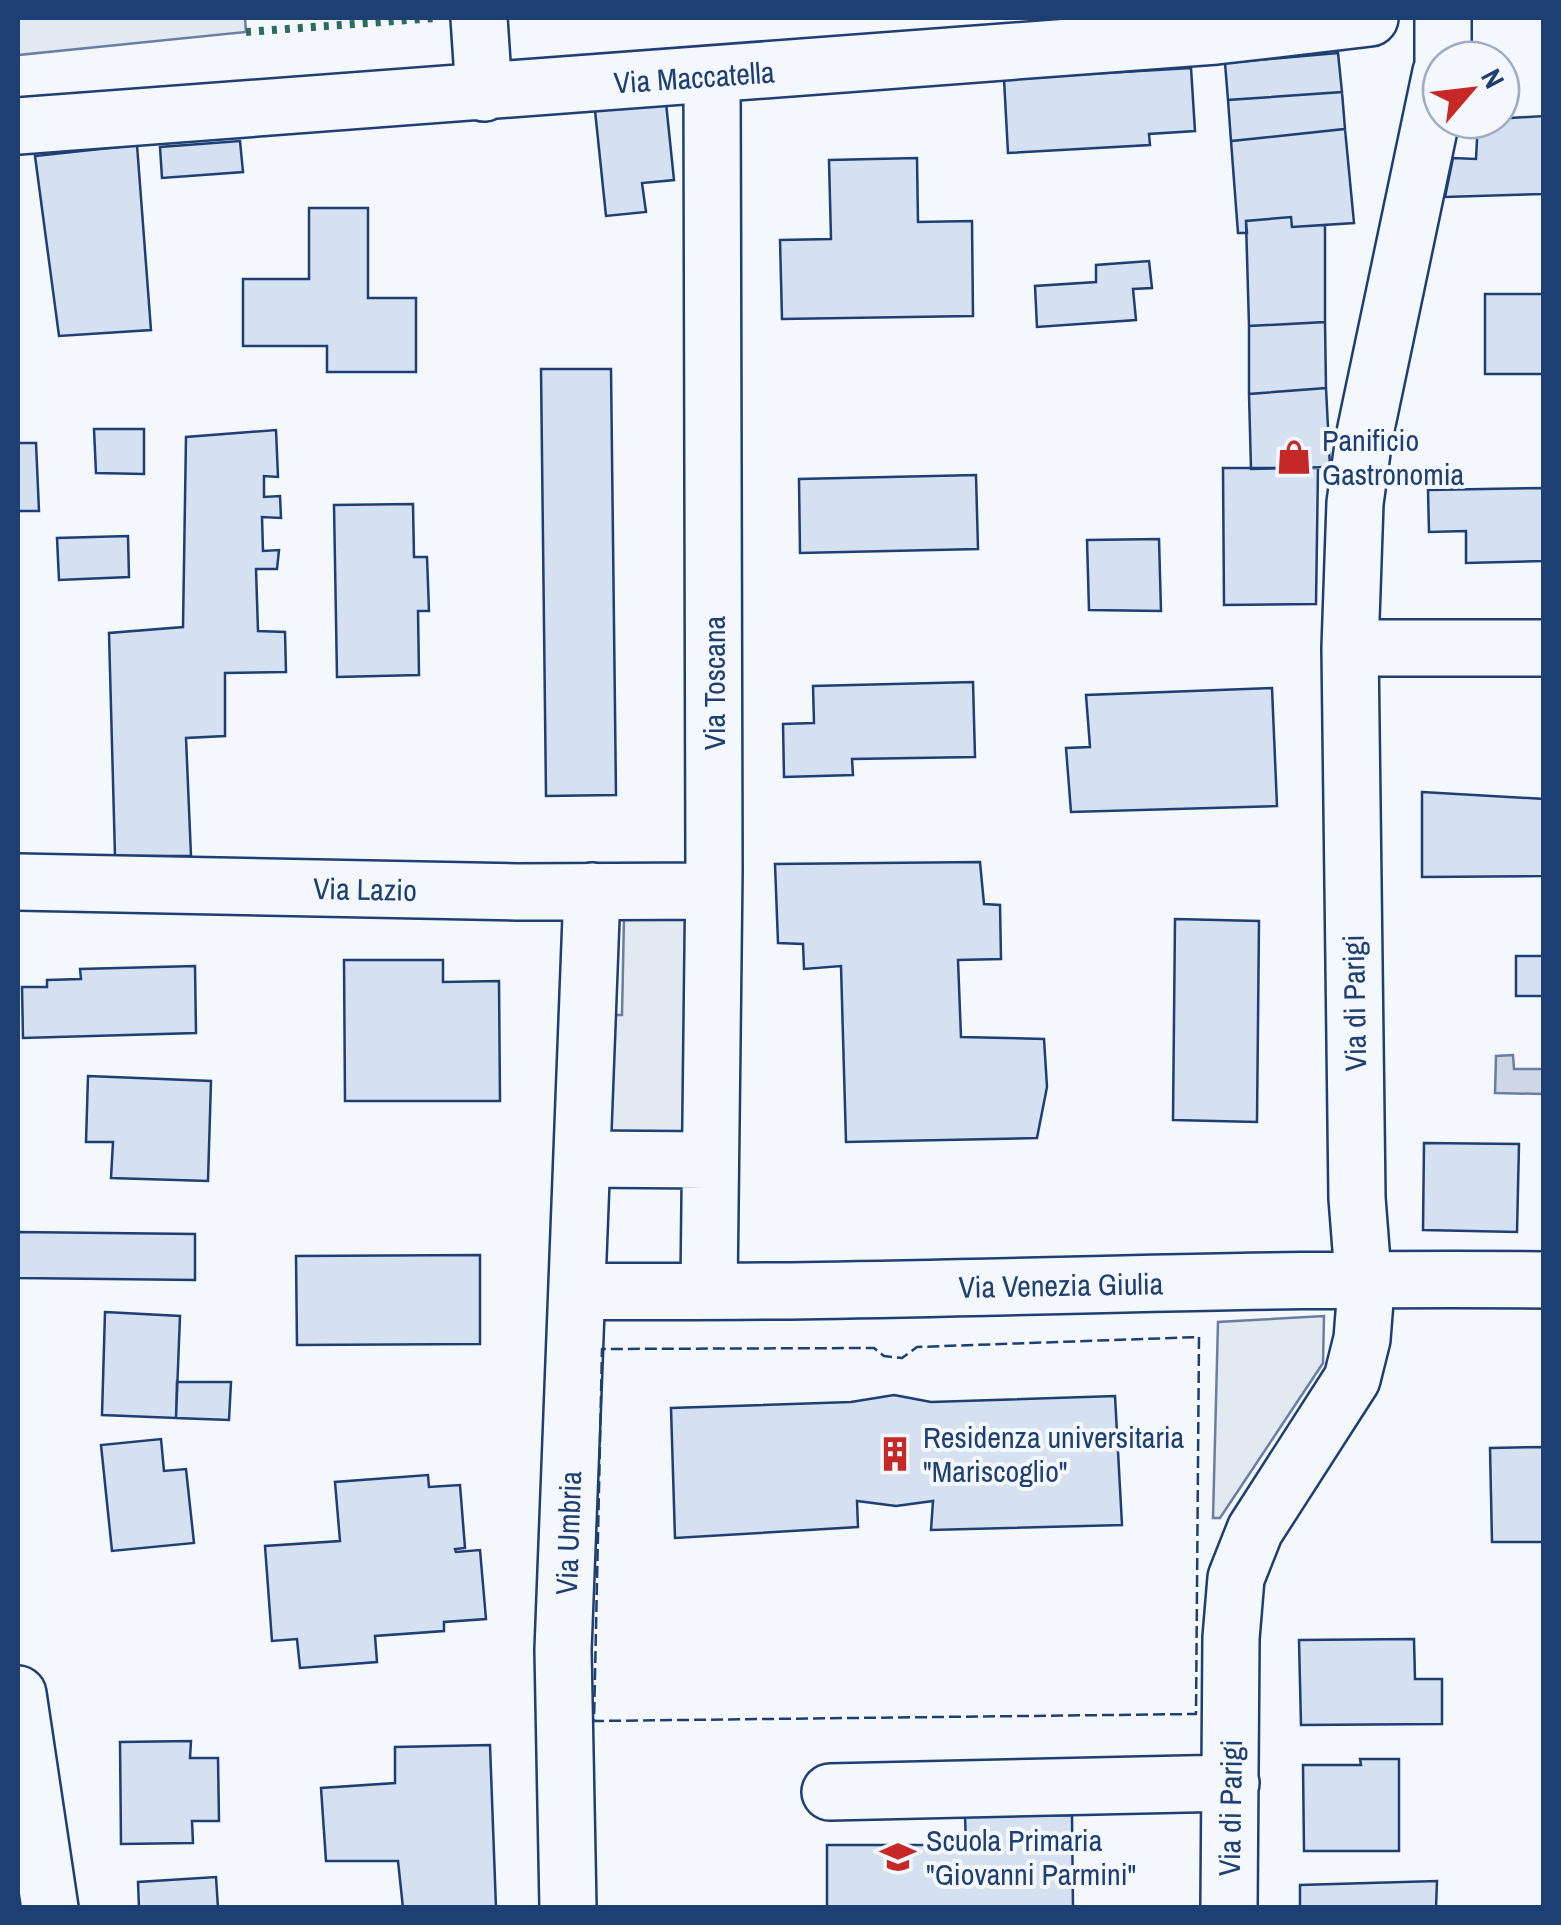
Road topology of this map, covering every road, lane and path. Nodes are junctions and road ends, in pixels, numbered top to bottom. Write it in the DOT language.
graph roads {
  1 [pos="479,18"];
  2 [pos="1370,18"];
  3 [pos="712,75"];
  4 [pos="484,93"];
  5 [pos="18,126"];
  6 [pos="1427,140"];
  7 [pos="1350,648"];
  8 [pos="1544,648"];
  9 [pos="18,882"];
  10 [pos="592,891"];
  11 [pos="713,891"];
  12 [pos="582,1159"];
  13 [pos="709,1160"];
  14 [pos="1363,1278"];
  15 [pos="1544,1280"];
  16 [pos="709,1290"];
  17 [pos="578,1291"];
  18 [pos="18,1694"];
  19 [pos="1231,1783"];
  20 [pos="830,1792"];
  21 [pos="50,1908"];
  22 [pos="568,1908"];
  23 [pos="1229,1908"];
  1 -- 4 [label="street"];
  2 -- 3 [label="street, Via Maccatella"];
  3 -- 4 [label="street, Via Maccatella"];
  3 -- 11 [label="street, Via Toscana"];
  4 -- 5 [label="street, Via Maccatella"];
  6 -- 7 [label="street, Via di Parigi"];
  7 -- 8 [label="street"];
  7 -- 14 [label="street, Via di Parigi"];
  9 -- 10 [label="street, Via Lazio"];
  10 -- 11 [label="street, Via Lazio"];
  10 -- 12 [label="street, Via Umbria"];
  11 -- 13 [label="street, Via Toscana"];
  12 -- 13 [label="street"];
  12 -- 17 [label="street, Via Umbria"];
  13 -- 16 [label="street, Via Toscana"];
  14 -- 15 [label="street, Via Venezia Giulia"];
  14 -- 16 [label="street, Via Venezia Giulia"];
  14 -- 19 [label="street, Via di Parigi"];
  16 -- 17 [label="street, Via Venezia Giulia"];
  17 -- 22 [label="street, Via Umbria"];
  18 -- 21 [label="street"];
  19 -- 20 [label="street"];
  19 -- 23 [label="street, Via di Parigi"];
}
